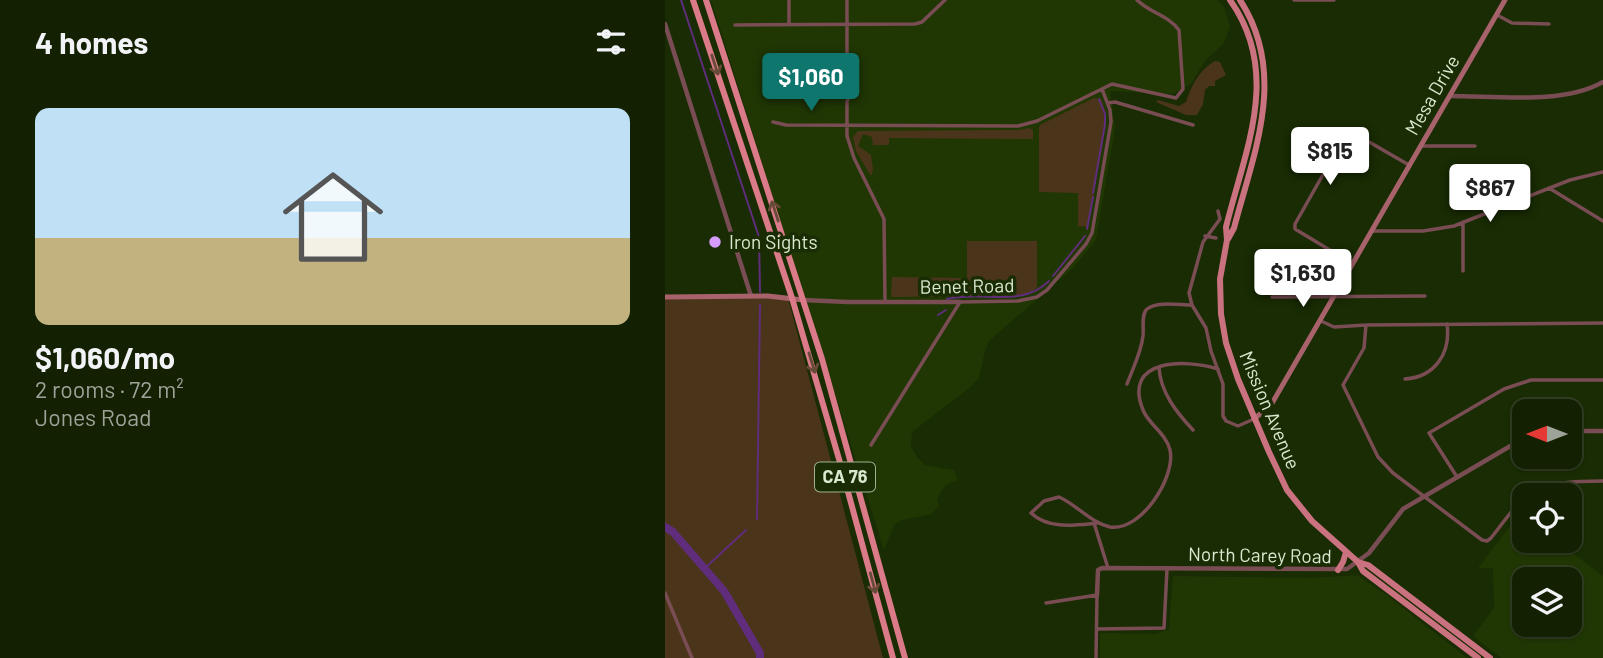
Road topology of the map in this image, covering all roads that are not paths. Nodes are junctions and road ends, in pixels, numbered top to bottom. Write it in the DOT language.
graph roads {
  1 [pos="693,0"];
  2 [pos="706,0"];
  3 [pos="789,0"];
  4 [pos="847,0"];
  5 [pos="945,0"];
  6 [pos="1137,0"];
  7 [pos="1230,0"];
  8 [pos="1240,0"];
  9 [pos="1294,0"];
  10 [pos="1334,0"];
  11 [pos="1505,0"];
  12 [pos="1497,15"];
  13 [pos="665,24"];
  14 [pos="1549,24"];
  15 [pos="735,25"];
  16 [pos="789,25"];
  17 [pos="848,25"];
  18 [pos="1603,82"];
  19 [pos="1102,89"];
  20 [pos="1450,96"];
  21 [pos="1108,103"];
  22 [pos="773,122"];
  23 [pos="847,125"];
  24 [pos="1193,125"];
  25 [pos="1422,146"];
  26 [pos="1475,146"];
  27 [pos="1410,165"];
  28 [pos="1603,172"];
  29 [pos="1549,188"];
  30 [pos="1218,211"];
  31 [pos="1603,221"];
  32 [pos="1463,222"];
  33 [pos="1372,231"];
  34 [pos="1205,236"];
  35 [pos="1216,238"];
  36 [pos="1227,240"];
  37 [pos="1353,264"];
  38 [pos="1464,271"];
  39 [pos="751,296"];
  40 [pos="1335,296"];
  41 [pos="1425,296"];
  42 [pos="665,297"];
  43 [pos="1272,297"];
  44 [pos="792,298"];
  45 [pos="803,300"];
  46 [pos="885,302"];
  47 [pos="960,302"];
  48 [pos="1192,305"];
  49 [pos="1321,321"];
  50 [pos="1603,323"];
  51 [pos="1447,324"];
  52 [pos="1366,325"];
  53 [pos="1159,367"];
  54 [pos="1218,369"];
  55 [pos="1405,379"];
  56 [pos="1603,380"];
  57 [pos="1127,384"];
  58 [pos="1254,419"];
  59 [pos="1193,430"];
  60 [pos="1582,431"];
  61 [pos="1603,431"];
  62 [pos="871,445"];
  63 [pos="1512,445"];
  64 [pos="1457,477"];
  65 [pos="1603,481"];
  66 [pos="1560,483"];
  67 [pos="1424,497"];
  68 [pos="1512,511"];
  69 [pos="1096,523"];
  70 [pos="1346,552"];
  71 [pos="1358,562"];
  72 [pos="1108,568"];
  73 [pos="1167,568"];
  74 [pos="1338,570"];
  75 [pos="665,593"];
  76 [pos="1097,595"];
  77 [pos="1046,603"];
  78 [pos="1097,629"];
  79 [pos="692,658"];
  80 [pos="893,658"];
  81 [pos="905,658"];
  82 [pos="1096,658"];
  83 [pos="1478,658"];
  84 [pos="1490,658"];
  1 -- 44 [label="highway, CA 76, one-way"];
  45 -- 2 [label="highway, CA 76, one-way"];
  3 -- 16 [label="street"];
  4 -- 17 [label="street"];
  5 -- 17 [label="street"];
  6 -- 19 [label="street"];
  7 -- 36 [label="main road, Mission Avenue"];
  8 -- 36 [label="main road, Mission Avenue"];
  9 -- 10 [label="street"];
  11 -- 12 [label="main road, Mesa Drive"];
  12 -- 14 [label="street"];
  12 -- 20 [label="main road, Mesa Drive"];
  13 -- 39 [label="street"];
  15 -- 16 [label="street"];
  16 -- 17 [label="street"];
  17 -- 23 [label="street"];
  18 -- 20 [label="street"];
  19 -- 21 [label="street, Benet Road"];
  19 -- 23 [label="street"];
  20 -- 25 [label="main road, Mesa Drive"];
  21 -- 24 [label="street"];
  21 -- 47 [label="street, Benet Road"];
  22 -- 23 [label="street"];
  23 -- 46 [label="street"];
  25 -- 26 [label="street"];
  25 -- 27 [label="main road, Mesa Drive"];
  27 -- 33 [label="main road, Mesa Drive"];
  27 -- 37 [label="street"];
  28 -- 29 [label="street"];
  29 -- 31 [label="street"];
  29 -- 32 [label="street"];
  30 -- 34 [label="street"];
  32 -- 33 [label="street"];
  32 -- 38 [label="street"];
  33 -- 37 [label="main road, Mesa Drive"];
  34 -- 35 [label="street"];
  34 -- 48 [label="street"];
  36 -- 58 [label="main road, Mission Avenue"];
  37 -- 40 [label="main road, Mesa Drive"];
  39 -- 42 [label="main road, Benet Road"];
  39 -- 44 [label="main road, Benet Road"];
  40 -- 41 [label="street"];
  40 -- 43 [label="street"];
  40 -- 49 [label="main road, Mesa Drive"];
  44 -- 45 [label="main road, Benet Road"];
  44 -- 80 [label="highway, CA 76, one-way"];
  45 -- 46 [label="street, Benet Road"];
  45 -- 81 [label="highway, CA 76"];
  46 -- 47 [label="street, Benet Road"];
  47 -- 62 [label="street"];
  48 -- 54 [label="street"];
  48 -- 57 [label="street"];
  49 -- 52 [label="street"];
  49 -- 58 [label="main road, Mesa Drive"];
  50 -- 51 [label="street"];
  51 -- 52 [label="street"];
  51 -- 55 [label="street"];
  52 -- 67 [label="street"];
  53 -- 54 [label="street"];
  53 -- 59 [label="street"];
  53 -- 69 [label="street"];
  54 -- 58 [label="street"];
  56 -- 64 [label="street"];
  58 -- 70 [label="main road, Mission Avenue"];
  60 -- 61 [label="street"];
  63 -- 64 [label="street, North Carey Road"];
  64 -- 67 [label="street, North Carey Road"];
  65 -- 66 [label="street"];
  67 -- 68 [label="street"];
  67 -- 71 [label="street, North Carey Road"];
  69 -- 69 [label="street"];
  69 -- 72 [label="street"];
  70 -- 71 [label="main road, Mission Avenue"];
  70 -- 74 [label="main road"];
  71 -- 74 [label="street, North Carey Road"];
  71 -- 83 [label="main road, Mission Avenue"];
  71 -- 84 [label="main road, Mission Avenue"];
  72 -- 73 [label="street, North Carey Road"];
  72 -- 76 [label="street"];
  73 -- 74 [label="street, North Carey Road"];
  73 -- 78 [label="street"];
  75 -- 79 [label="street"];
  76 -- 77 [label="street"];
  76 -- 78 [label="street"];
  78 -- 82 [label="street"];
}
